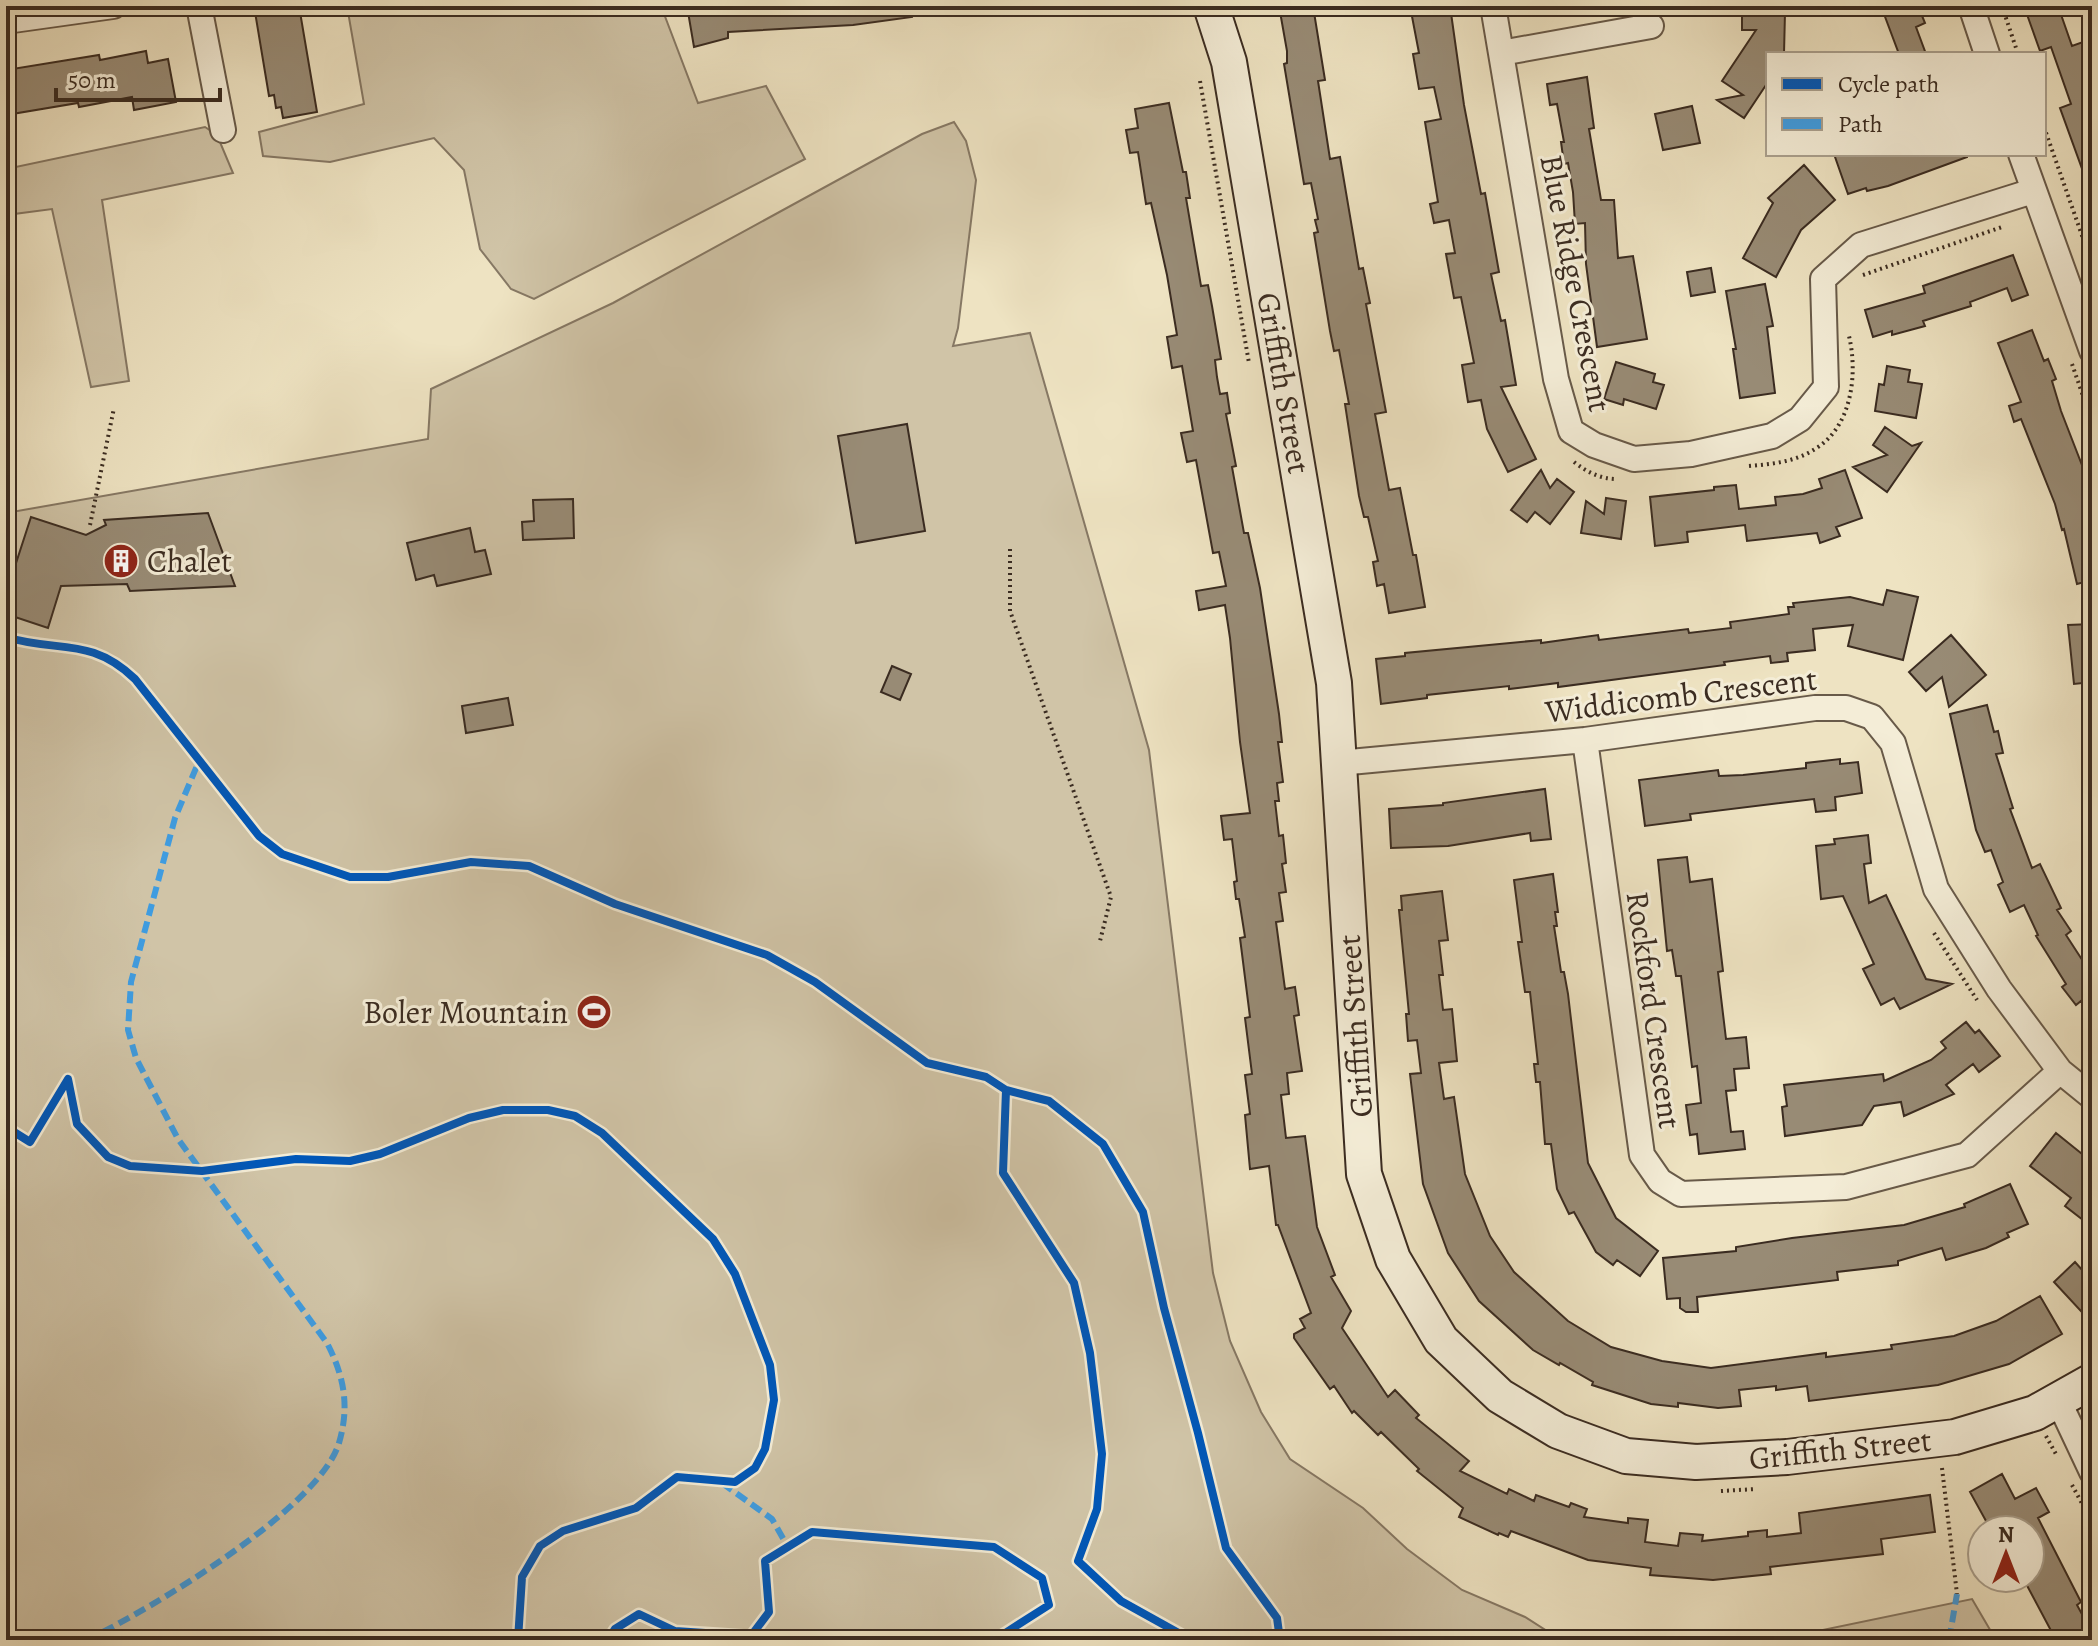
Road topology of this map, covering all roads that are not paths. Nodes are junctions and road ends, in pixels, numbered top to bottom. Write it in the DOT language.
graph roads {
  1 [pos="113,6"];
  2 [pos="199,6"];
  3 [pos="1211,6"];
  4 [pos="1493,6"];
  5 [pos="1971,6"];
  6 [pos="6,21"];
  7 [pos="1651,26"];
  8 [pos="1986,52"];
  9 [pos="1501,53"];
  10 [pos="223,130"];
  11 [pos="2022,156"];
  12 [pos="2038,202"];
  13 [pos="2092,351"];
  14 [pos="1585,740"];
  15 [pos="1339,763"];
  16 [pos="2060,1071"];
  17 [pos="2092,1097"];
  18 [pos="2092,1381"];
  19 [pos="2065,1414"];
  20 [pos="2092,1472"];
  1 -- 6 [label="street"];
  2 -- 10 [label="street"];
  3 -- 15 [label="street, Griffith Street"];
  4 -- 9 [label="street, Blue Ridge Crescent"];
  5 -- 8 [label="street"];
  7 -- 9 [label="street"];
  9 -- 12 [label="street, Blue Ridge Crescent"];
  11 -- 12 [label="street"];
  12 -- 13 [label="street"];
  14 -- 15 [label="street, Widdicomb Crescent"];
  14 -- 16 [label="street, Widdicomb Crescent"];
  14 -- 16 [label="street, Rockford Crescent"];
  15 -- 19 [label="street, Griffith Street"];
  16 -- 17 [label="street, Widdicomb Crescent"];
  18 -- 19 [label="street, Griffith Street"];
  19 -- 20 [label="street"];
}
